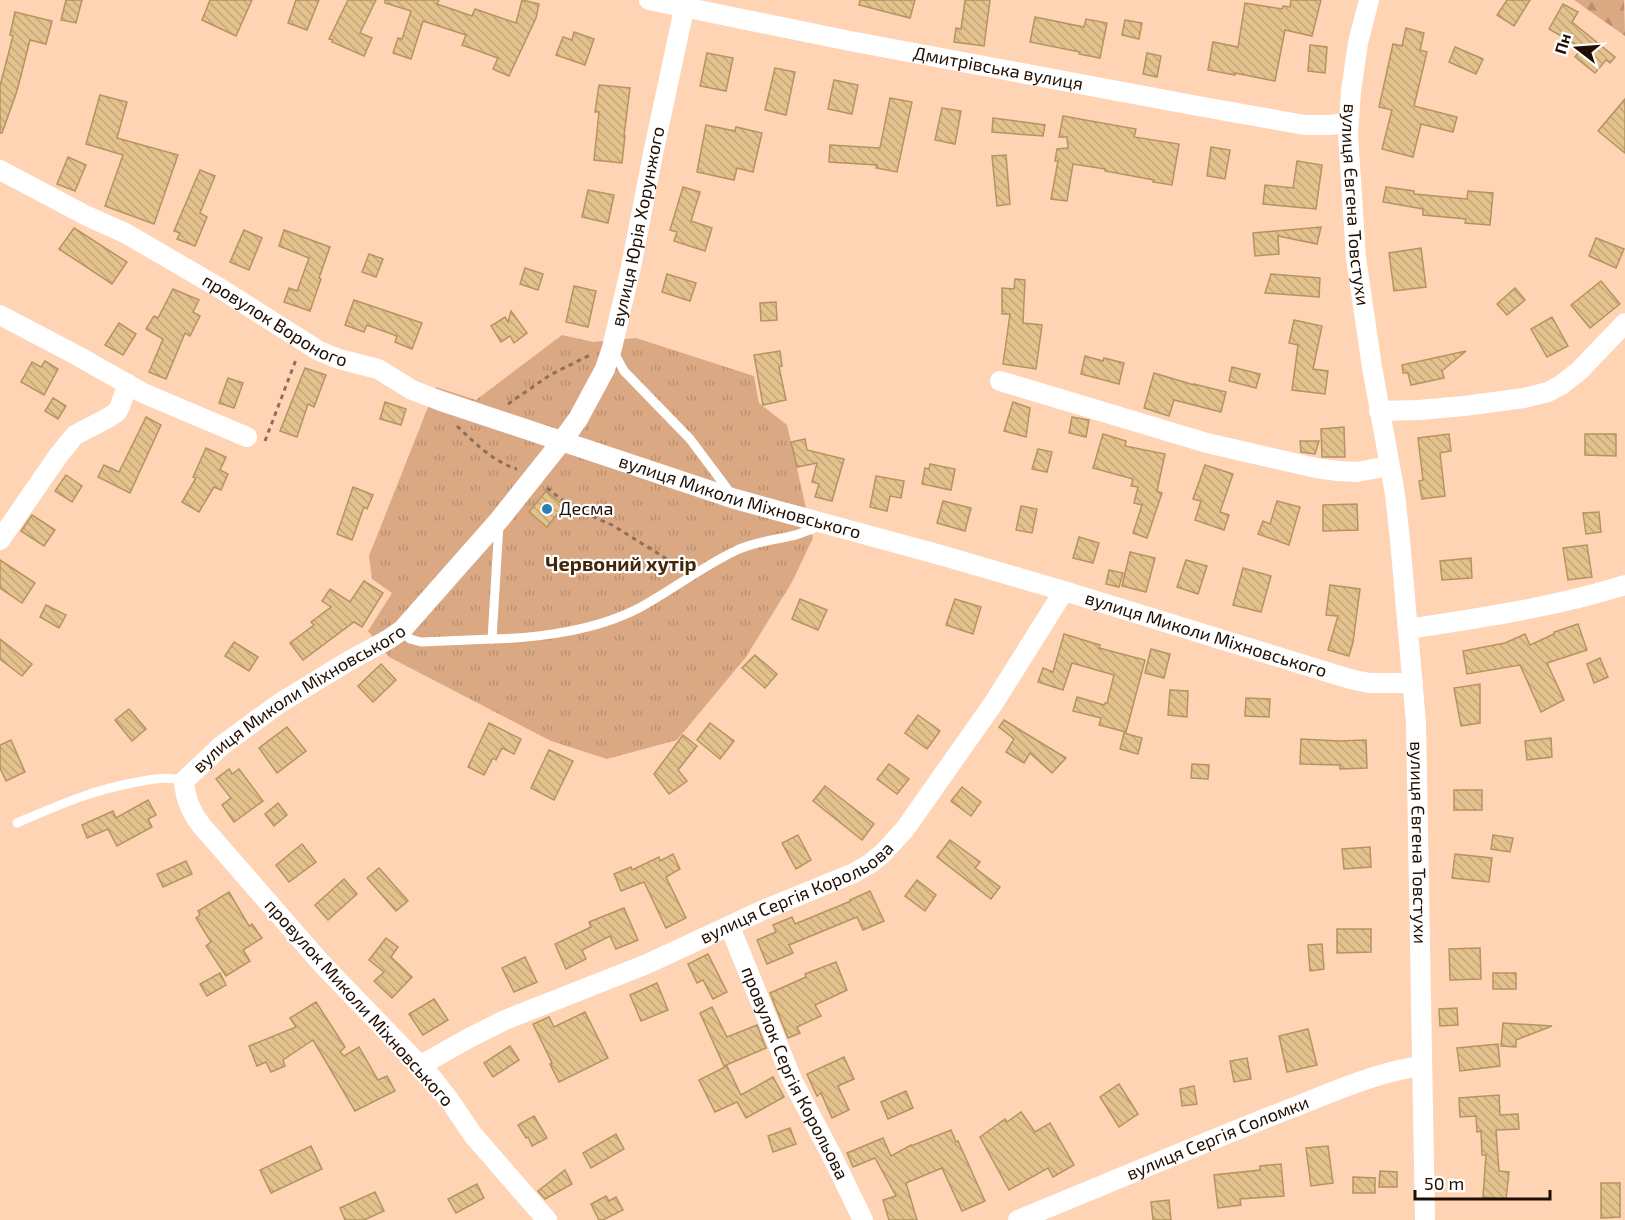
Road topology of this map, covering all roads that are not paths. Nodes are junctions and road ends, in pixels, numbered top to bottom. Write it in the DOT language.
graph roads {
  1 [pos="649,0"];
  2 [pos="1369,0"];
  3 [pos="685,4"];
  4 [pos="1348,123"];
  5 [pos="0,170"];
  6 [pos="0,315"];
  7 [pos="1625,323"];
  8 [pos="612,348"];
  9 [pos="1000,381"];
  10 [pos="128,384"];
  11 [pos="1379,411"];
  12 [pos="247,437"];
  13 [pos="562,441"];
  14 [pos="1389,466"];
  15 [pos="735,499"];
  16 [pos="500,519"];
  17 [pos="822,524"];
  18 [pos="0,540"];
  19 [pos="1625,585"];
  20 [pos="1064,591"];
  21 [pos="1408,629"];
  22 [pos="402,630"];
  23 [pos="492,639"];
  24 [pos="1413,683"];
  25 [pos="184,781"];
  26 [pos="17,823"];
  27 [pos="730,927"];
  28 [pos="421,1065"];
  29 [pos="1422,1066"];
  30 [pos="547,1220"];
  31 [pos="863,1220"];
  32 [pos="1018,1220"];
  33 [pos="1424,1220"];
  1 -- 3 [label="street, Дмитрівська вулиця"];
  2 -- 4 [label="street, вулиця Євгена Товстухи"];
  3 -- 4 [label="street, Дмитрівська вулиця"];
  3 -- 8 [label="street, вулиця Юрія Хорунжого"];
  4 -- 11 [label="street, вулиця Євгена Товстухи"];
  5 -- 13 [label="street, провулок Вороного"];
  6 -- 10 [label="street"];
  7 -- 11 [label="street"];
  8 -- 13 [label="street, вулиця Юрія Хорунжого"];
  8 -- 15 [label="lane"];
  9 -- 14 [label="street"];
  10 -- 12 [label="street"];
  10 -- 18 [label="street"];
  11 -- 14 [label="street, вулиця Євгена Товстухи"];
  13 -- 15 [label="street, вулиця Миколи Міхновського"];
  13 -- 16 [label="street, вулиця Миколи Міхновського"];
  14 -- 21 [label="street, вулиця Євгена Товстухи"];
  15 -- 17 [label="street, вулиця Миколи Міхновського"];
  16 -- 22 [label="street, вулиця Миколи Міхновського"];
  16 -- 23 [label="lane"];
  17 -- 20 [label="street, вулиця Миколи Міхновського"];
  17 -- 23 [label="lane"];
  19 -- 21 [label="street"];
  20 -- 24 [label="street, вулиця Миколи Міхновського"];
  20 -- 27 [label="street, вулиця Сергія Корольова"];
  21 -- 24 [label="street, вулиця Євгена Товстухи"];
  22 -- 23 [label="lane"];
  22 -- 25 [label="street, вулиця Миколи Міхновського"];
  24 -- 29 [label="street, вулиця Євгена Товстухи"];
  25 -- 26 [label="lane"];
  25 -- 28 [label="street, провулок Миколи Міхновського"];
  27 -- 28 [label="street, вулиця Сергія Корольова"];
  27 -- 31 [label="street, провулок Сергія Корольова"];
  28 -- 30 [label="street, провулок Миколи Міхновського"];
  29 -- 32 [label="street, вулиця Сергія Соломки"];
  29 -- 33 [label="street, вулиця Євгена Товстухи"];
}
